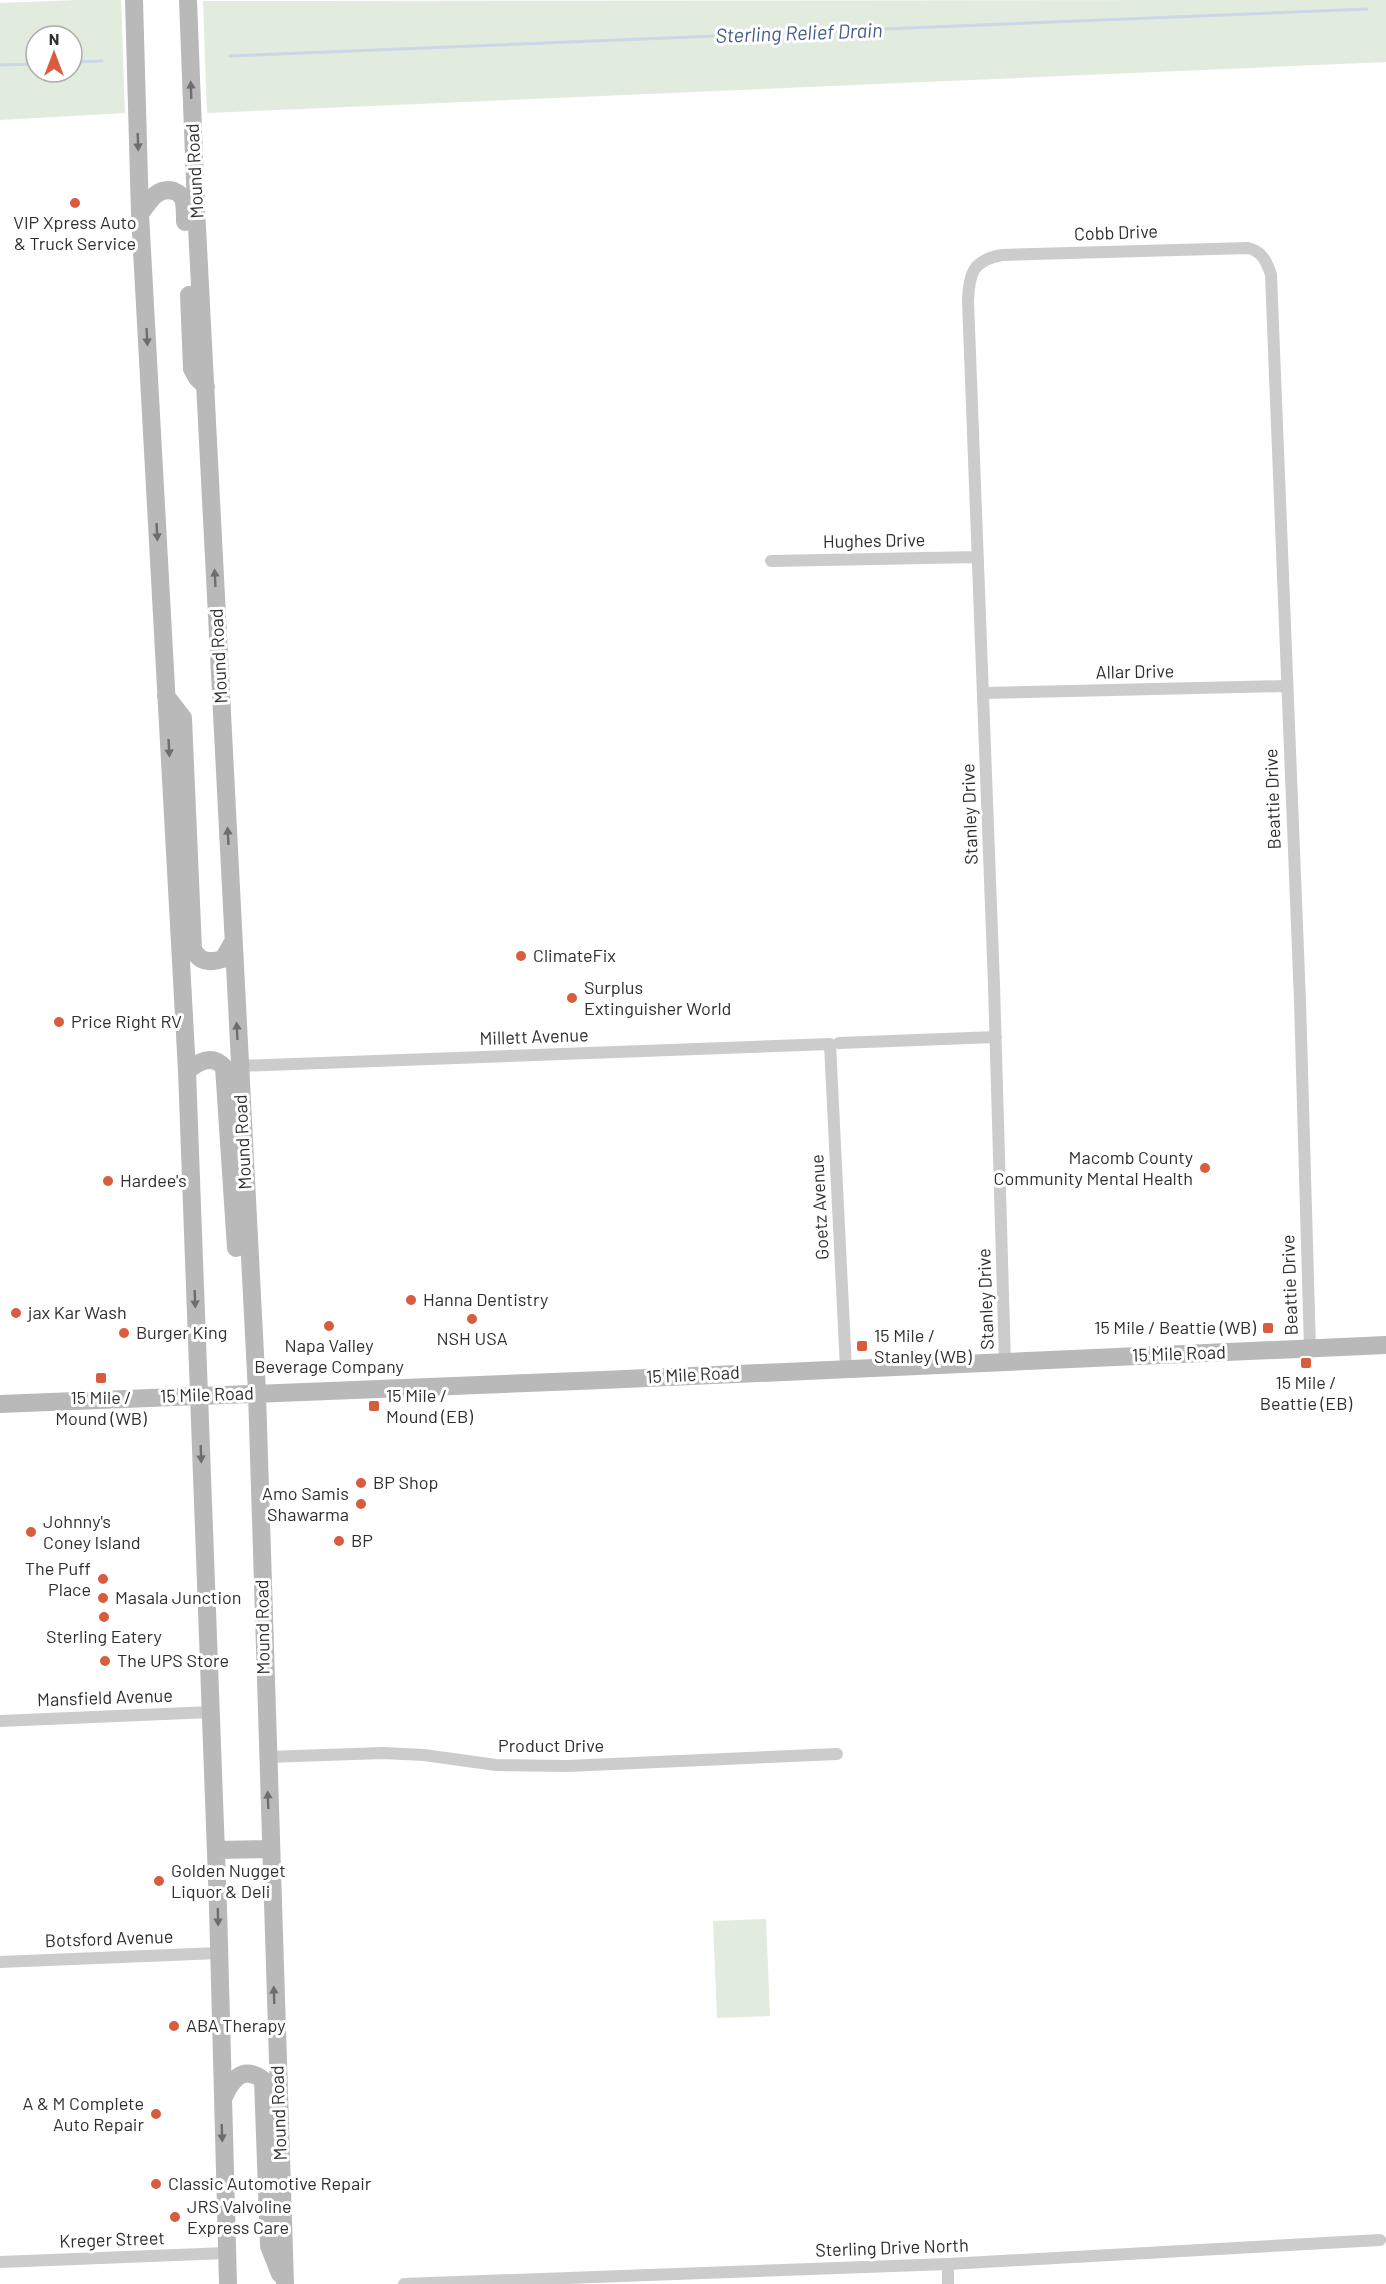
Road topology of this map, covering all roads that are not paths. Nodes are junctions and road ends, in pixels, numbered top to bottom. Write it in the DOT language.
graph roads {
  1 [pos="134,0"];
  2 [pos="188,0"];
  3 [pos="140,214"];
  4 [pos="1258,252"];
  5 [pos="976,266"];
  6 [pos="206,387"];
  7 [pos="977,557"];
  8 [pos="771,561"];
  9 [pos="1287,686"];
  10 [pos="984,693"];
  11 [pos="166,696"];
  12 [pos="233,942"];
  13 [pos="996,1037"];
  14 [pos="835,1044"];
  15 [pos="239,1066"];
  16 [pos="187,1071"];
  17 [pos="253,1341"];
  18 [pos="1386,1345"];
  19 [pos="1310,1349"];
  20 [pos="1005,1363"];
  21 [pos="846,1369"];
  22 [pos="257,1393"];
  23 [pos="198,1395"];
  24 [pos="0,1404"];
  25 [pos="211,1712"];
  26 [pos="0,1721"];
  27 [pos="837,1754"];
  28 [pos="267,1757"];
  29 [pos="270,1849"];
  30 [pos="216,1850"];
  31 [pos="219,1953"];
  32 [pos="0,1962"];
  33 [pos="221,2102"];
  34 [pos="1380,2240"];
  35 [pos="226,2253"];
  36 [pos="0,2262"];
  37 [pos="948,2264"];
  38 [pos="228,2284"];
  39 [pos="284,2284"];
  40 [pos="404,2284"];
  41 [pos="948,2284"];
  1 -- 3 [label="main road, one-way"];
  6 -- 2 [label="main road, Mound Road, one-way"];
  3 -- 6 [label="main road"];
  3 -- 11 [label="main road, one-way"];
  4 -- 5 [label="street, Cobb Drive"];
  4 -- 9 [label="street, Beattie Drive"];
  5 -- 7 [label="street, Stanley Drive"];
  12 -- 6 [label="main road, Mound Road, one-way"];
  7 -- 8 [label="street, Hughes Drive"];
  7 -- 10 [label="street, Stanley Drive"];
  9 -- 10 [label="street, Allar Drive"];
  9 -- 19 [label="street, Beattie Drive"];
  10 -- 13 [label="street, Stanley Drive"];
  11 -- 12 [label="main road"];
  11 -- 16 [label="main road, one-way"];
  15 -- 12 [label="main road, Mound Road, one-way"];
  13 -- 14 [label="street, Millett Avenue"];
  13 -- 20 [label="street, Stanley Drive"];
  14 -- 15 [label="street, Millett Avenue"];
  14 -- 21 [label="street, Goetz Avenue"];
  15 -- 17 [label="main road, Mound Road"];
  16 -- 17 [label="main road"];
  16 -- 23 [label="main road, one-way"];
  17 -- 22 [label="main road, Mound Road"];
  18 -- 19 [label="main road, 15 Mile Road"];
  19 -- 20 [label="main road, 15 Mile Road"];
  20 -- 21 [label="main road, 15 Mile Road"];
  21 -- 22 [label="main road, 15 Mile Road"];
  22 -- 23 [label="main road, 15 Mile Road"];
  22 -- 28 [label="main road, Mound Road"];
  23 -- 24 [label="main road, 15 Mile Road"];
  23 -- 25 [label="main road, one-way"];
  25 -- 26 [label="street, Mansfield Avenue"];
  25 -- 30 [label="main road"];
  27 -- 28 [label="street, Product Drive"];
  29 -- 28 [label="main road, Mound Road, one-way"];
  29 -- 30 [label="main road"];
  39 -- 29 [label="main road, Mound Road, one-way"];
  30 -- 31 [label="main road, one-way"];
  31 -- 32 [label="street, Botsford Avenue"];
  31 -- 33 [label="main road"];
  33 -- 35 [label="main road, one-way"];
  33 -- 39 [label="main road"];
  34 -- 37 [label="street, Sterling Drive North"];
  35 -- 36 [label="street, Kreger Street"];
  35 -- 38 [label="main road"];
  37 -- 40 [label="street, Sterling Drive North"];
  37 -- 41 [label="street"];
}
